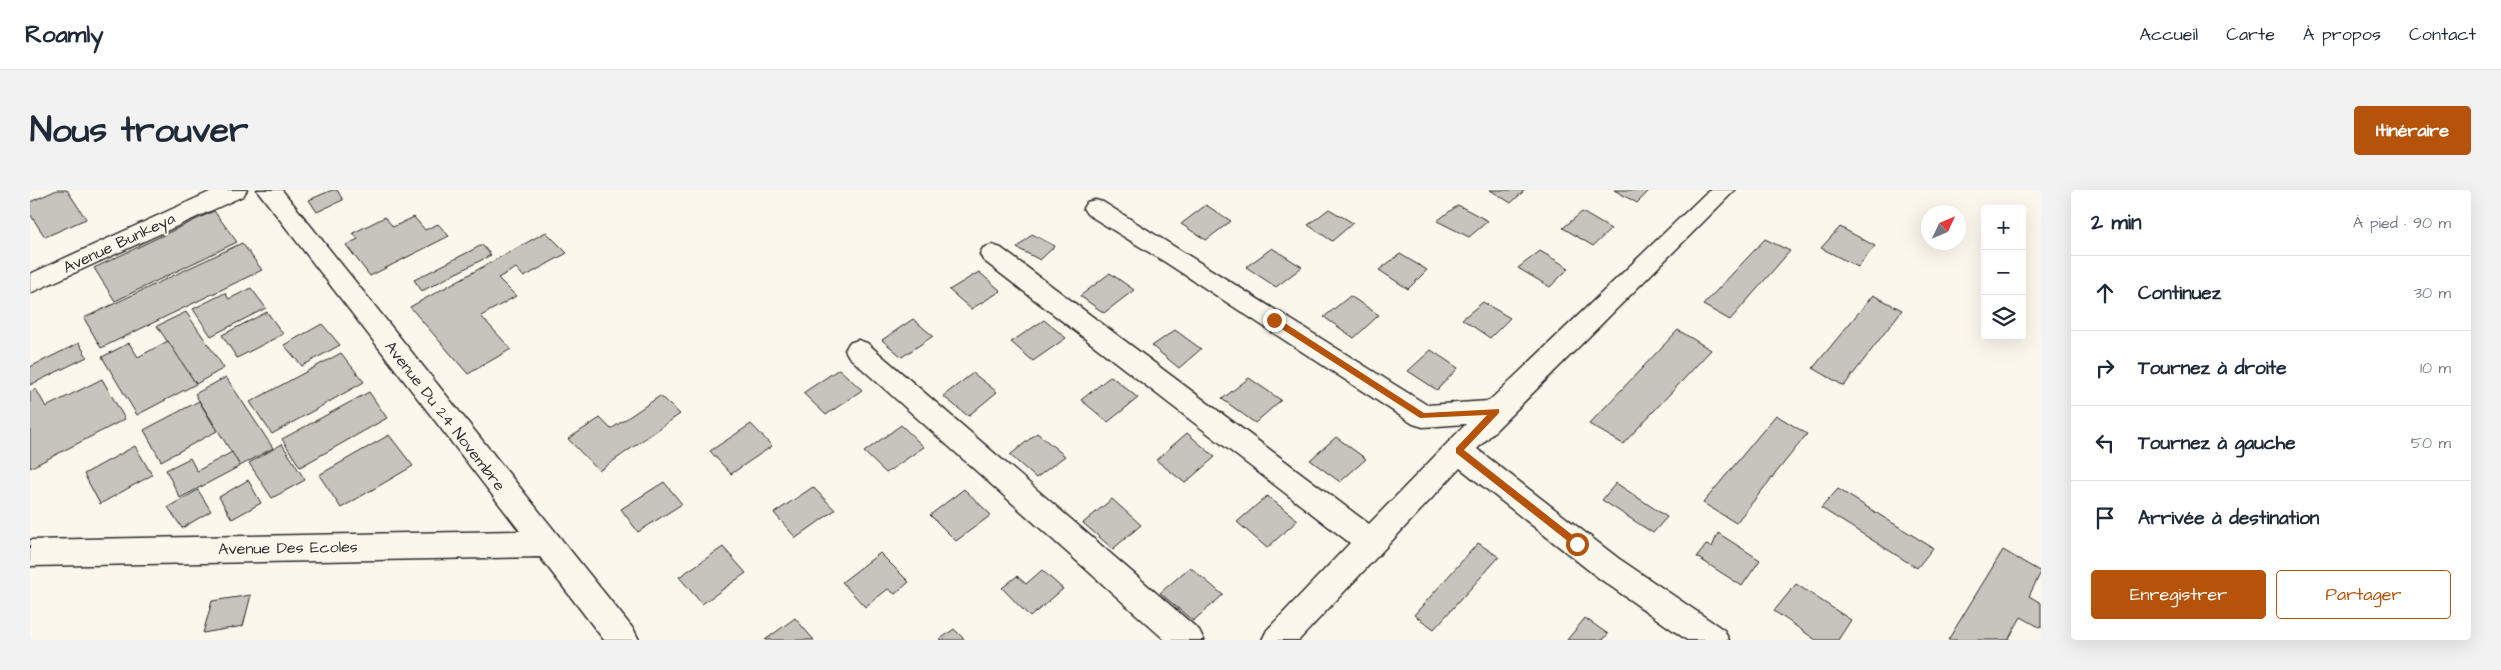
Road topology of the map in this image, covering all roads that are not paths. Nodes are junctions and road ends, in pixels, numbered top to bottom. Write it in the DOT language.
graph roads {
  1 [pos="235,190"];
  2 [pos="269,190"];
  3 [pos="1723,190"];
  4 [pos="1095,208"];
  5 [pos="992,254"];
  6 [pos="30,284"];
  7 [pos="858,350"];
  8 [pos="1496,411"];
  9 [pos="1459,450"];
  10 [pos="1371,542"];
  11 [pos="545,544"];
  12 [pos="30,553"];
  13 [pos="623,640"];
  14 [pos="1188,640"];
  15 [pos="1278,640"];
  16 [pos="1713,640"];
  1 -- 6 [label="street, Avenue Bunkeya"];
  2 -- 11 [label="street, Avenue Du 24 Novembre"];
  3 -- 8 [label="street"];
  4 -- 8 [label="street"];
  5 -- 10 [label="street"];
  7 -- 14 [label="street"];
  8 -- 9 [label="street"];
  9 -- 10 [label="street"];
  9 -- 16 [label="street"];
  10 -- 15 [label="street"];
  11 -- 12 [label="street, Avenue Des Ecoles"];
  11 -- 13 [label="street, Avenue Du 24 Novembre"];
}
